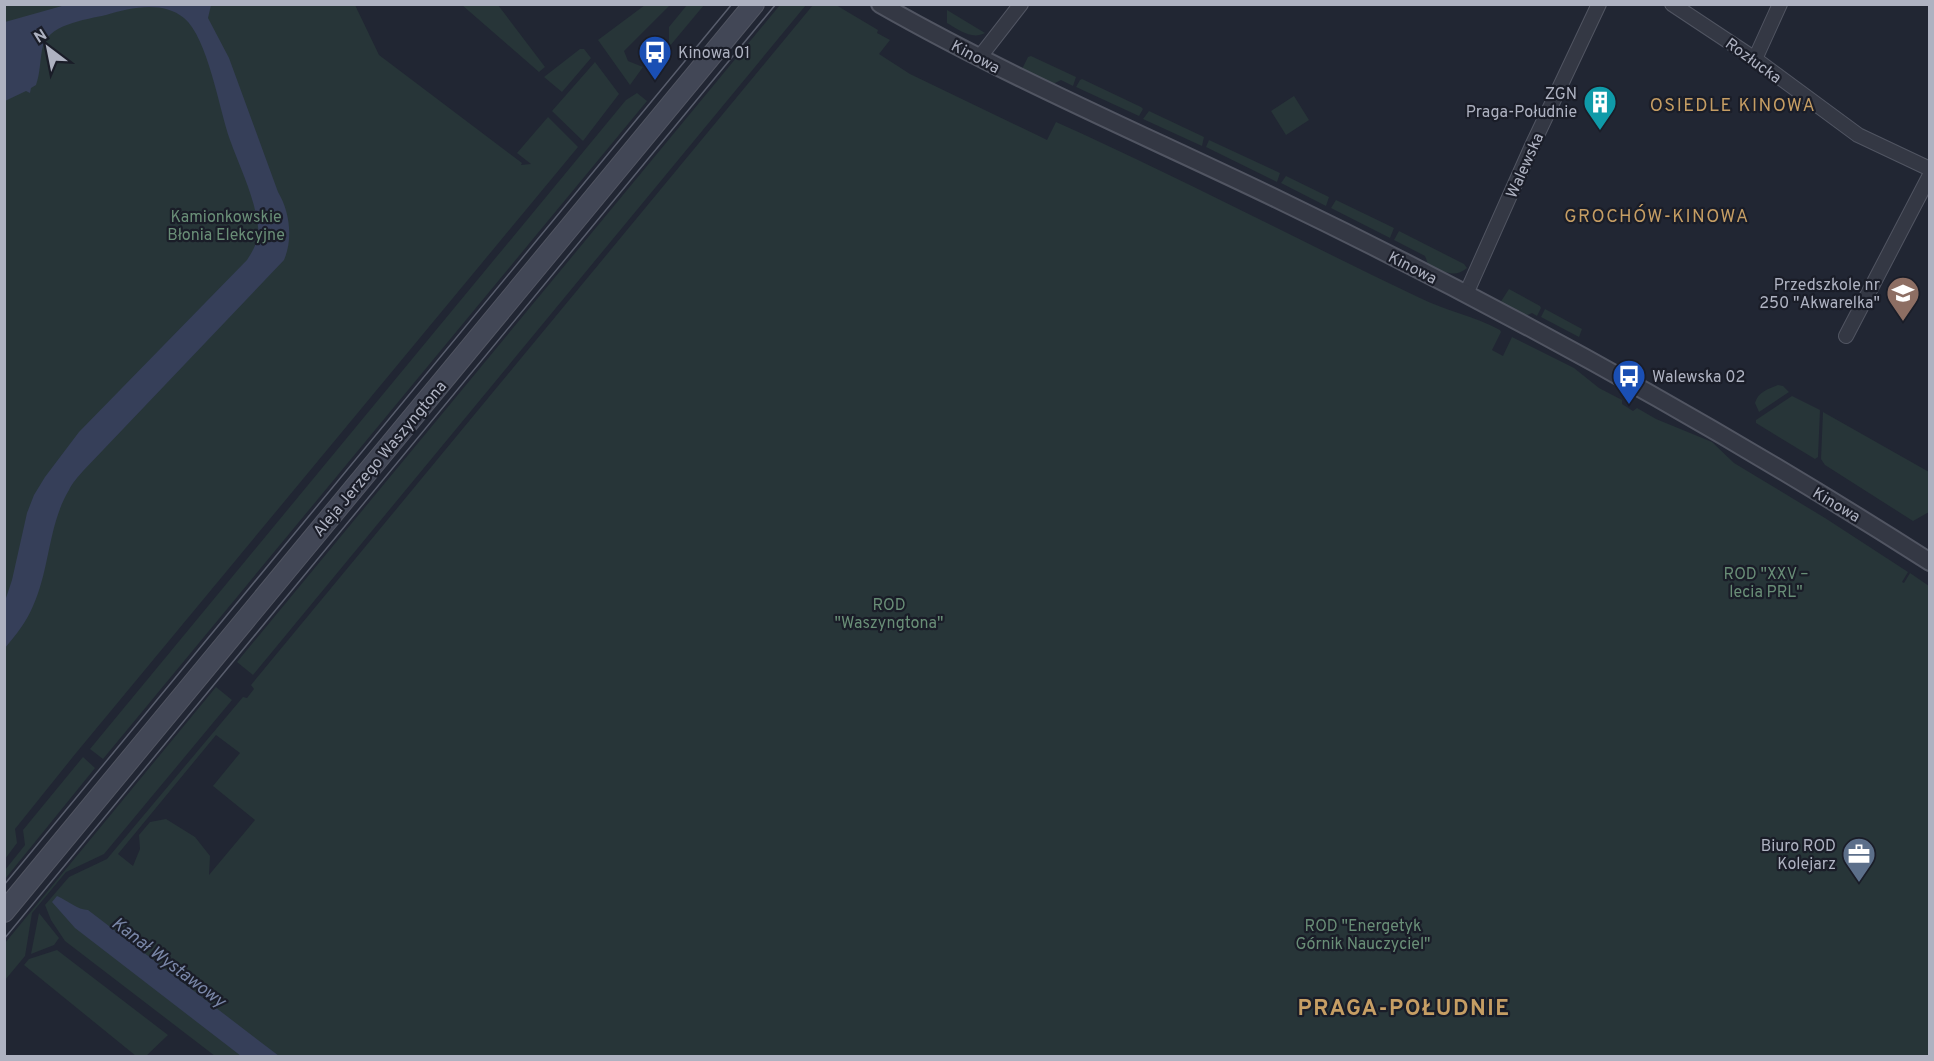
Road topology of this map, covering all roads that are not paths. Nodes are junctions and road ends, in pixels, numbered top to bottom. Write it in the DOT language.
graph roads {
  1 [pos="754,4"];
  2 [pos="880,4"];
  3 [pos="1021,4"];
  4 [pos="1599,4"];
  5 [pos="1672,4"];
  6 [pos="1780,4"];
  7 [pos="979,58"];
  8 [pos="1755,59"];
  9 [pos="1929,169"];
  10 [pos="1929,175"];
  11 [pos="1466,294"];
  12 [pos="1846,336"];
  13 [pos="1929,562"];
  14 [pos="4,912"];
  1 -- 14 [label="main road, Aleja Jerzego Waszyngtona"];
  2 -- 7 [label="street, Kinowa"];
  3 -- 7 [label="street"];
  4 -- 11 [label="street, Walewska"];
  5 -- 8 [label="street, Rozłucka"];
  6 -- 8 [label="street"];
  7 -- 11 [label="street, Kinowa"];
  8 -- 9 [label="street, Rozłucka"];
  10 -- 12 [label="street"];
  11 -- 13 [label="street, Kinowa"];
}
